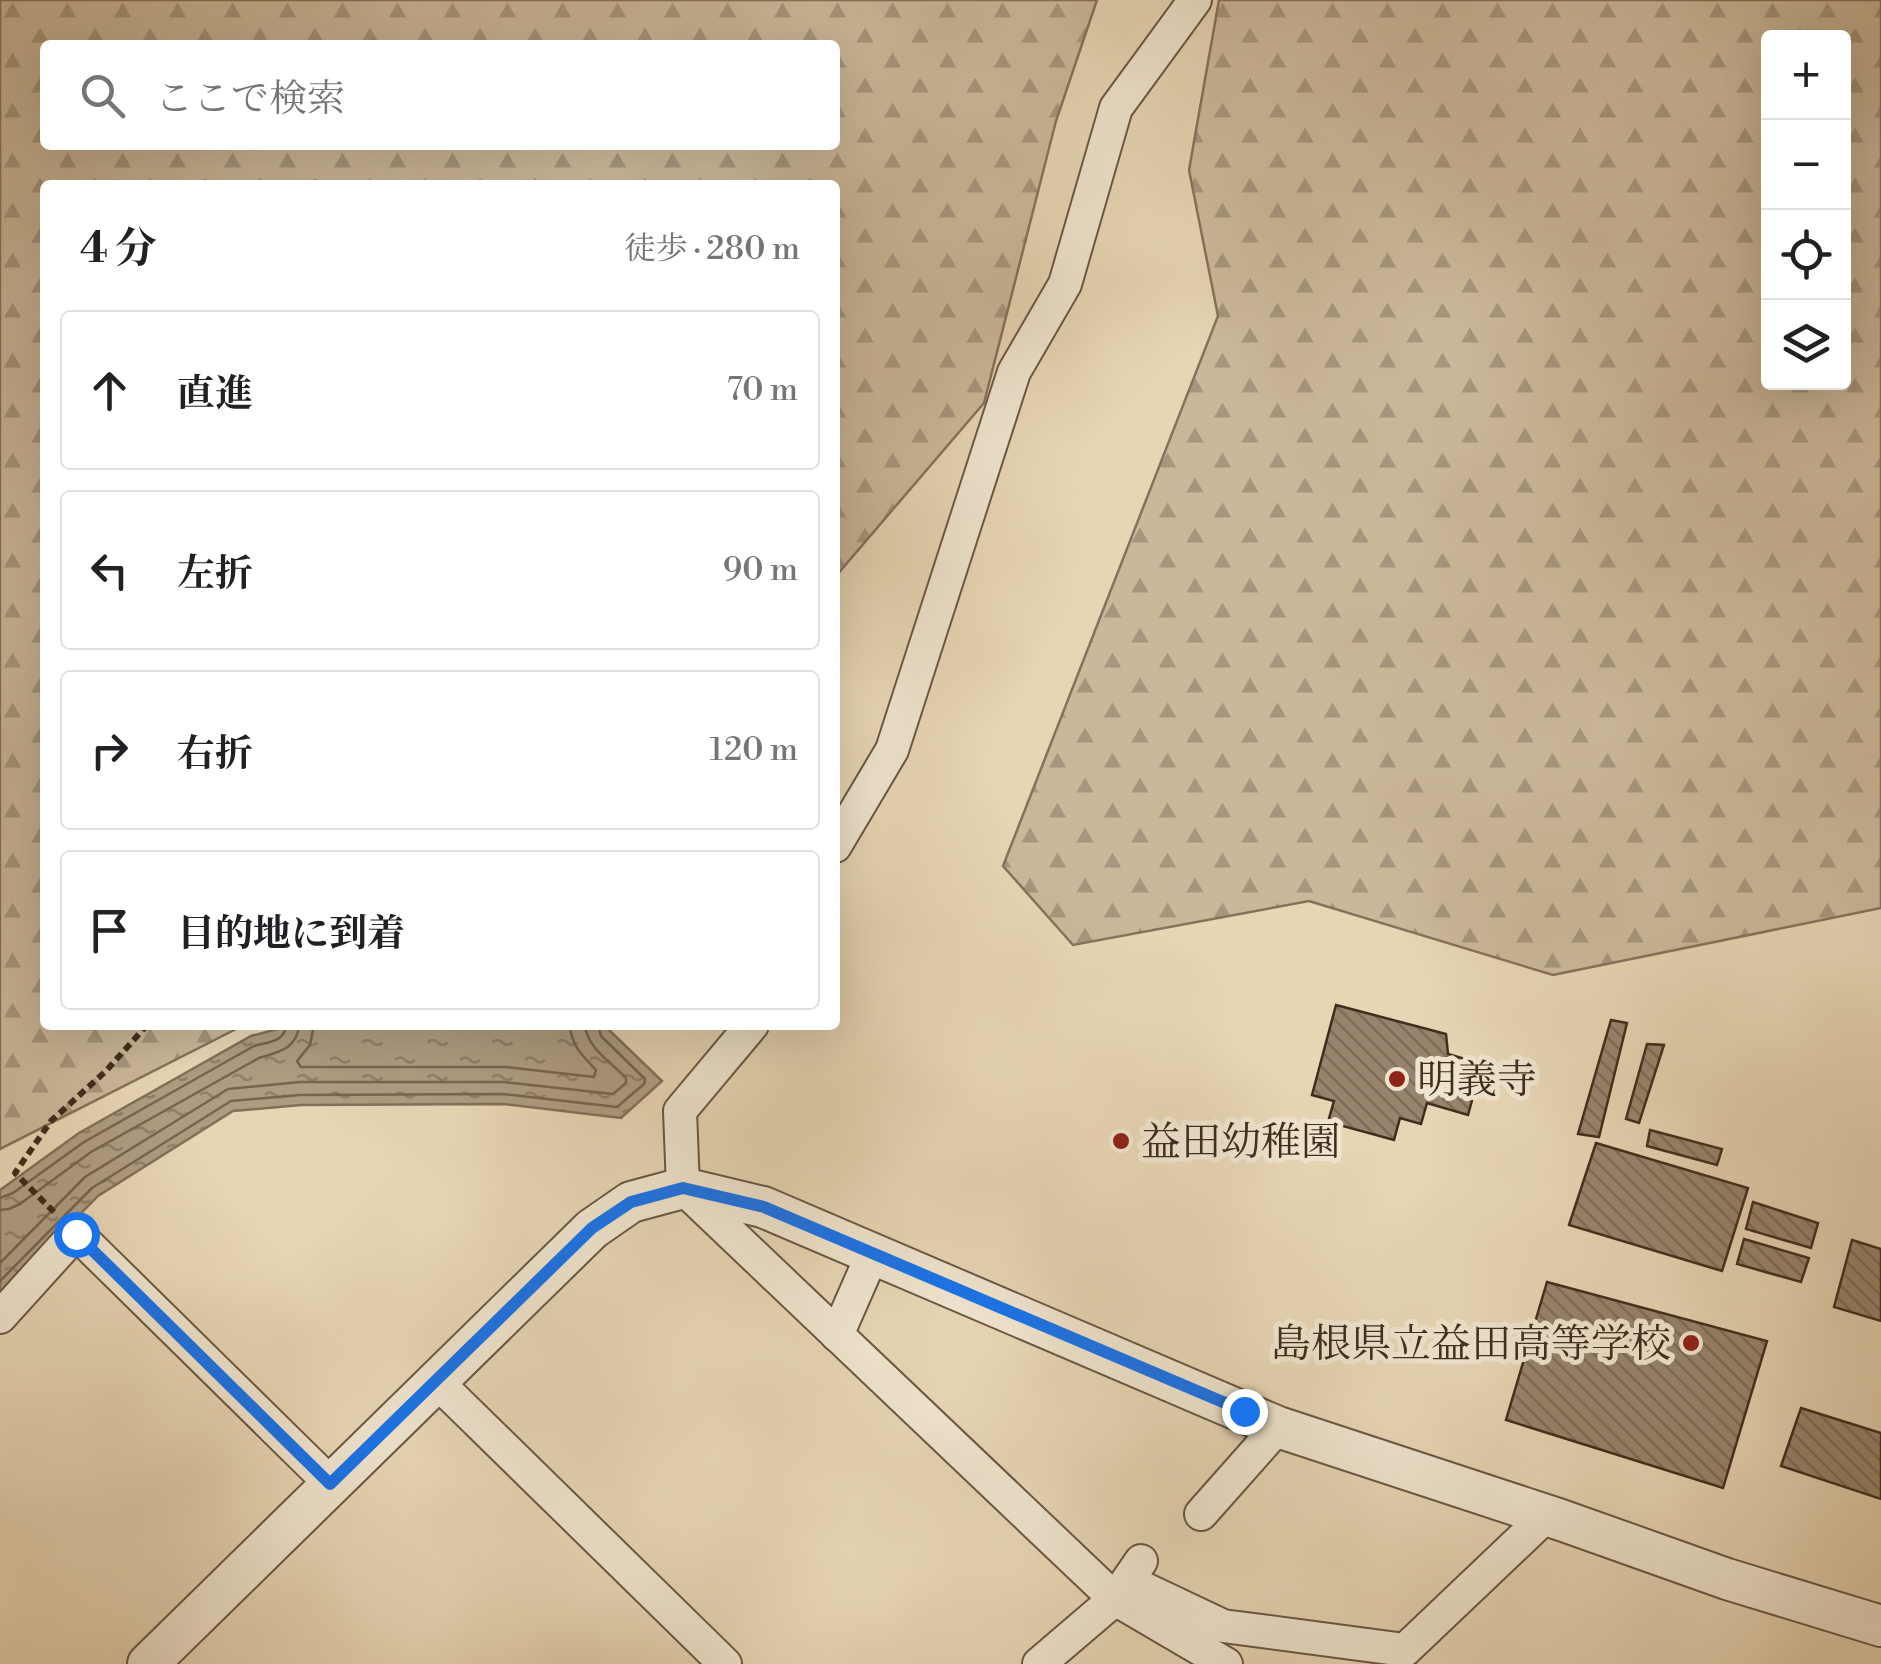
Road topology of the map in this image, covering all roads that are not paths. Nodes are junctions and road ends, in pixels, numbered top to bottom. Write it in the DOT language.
graph roads {
  1 [pos="1195,0"];
  2 [pos="840,838"];
  3 [pos="748,1030"];
  4 [pos="683,1188"];
  5 [pos="873,1253"];
  6 [pos="0,1317"];
  7 [pos="837,1336"];
  8 [pos="436,1381"];
  9 [pos="1278,1427"];
  10 [pos="330,1484"];
  11 [pos="1202,1514"];
  12 [pos="1547,1516"];
  13 [pos="1128,1581"];
  14 [pos="1881,1626"];
  15 [pos="148,1664"];
  16 [pos="725,1664"];
  17 [pos="1039,1664"];
  18 [pos="1226,1664"];
  1 -- 2 [label="street"];
  3 -- 4 [label="street"];
  4 -- 5 [label="street"];
  4 -- 7 [label="street"];
  4 -- 8 [label="street"];
  5 -- 7 [label="street"];
  5 -- 9 [label="street"];
  6 -- 10 [label="street"];
  7 -- 13 [label="street"];
  8 -- 10 [label="street"];
  8 -- 16 [label="street"];
  9 -- 11 [label="street"];
  9 -- 12 [label="street"];
  10 -- 15 [label="street"];
  12 -- 13 [label="street"];
  12 -- 14 [label="street"];
  13 -- 17 [label="street"];
  13 -- 18 [label="street"];
}
